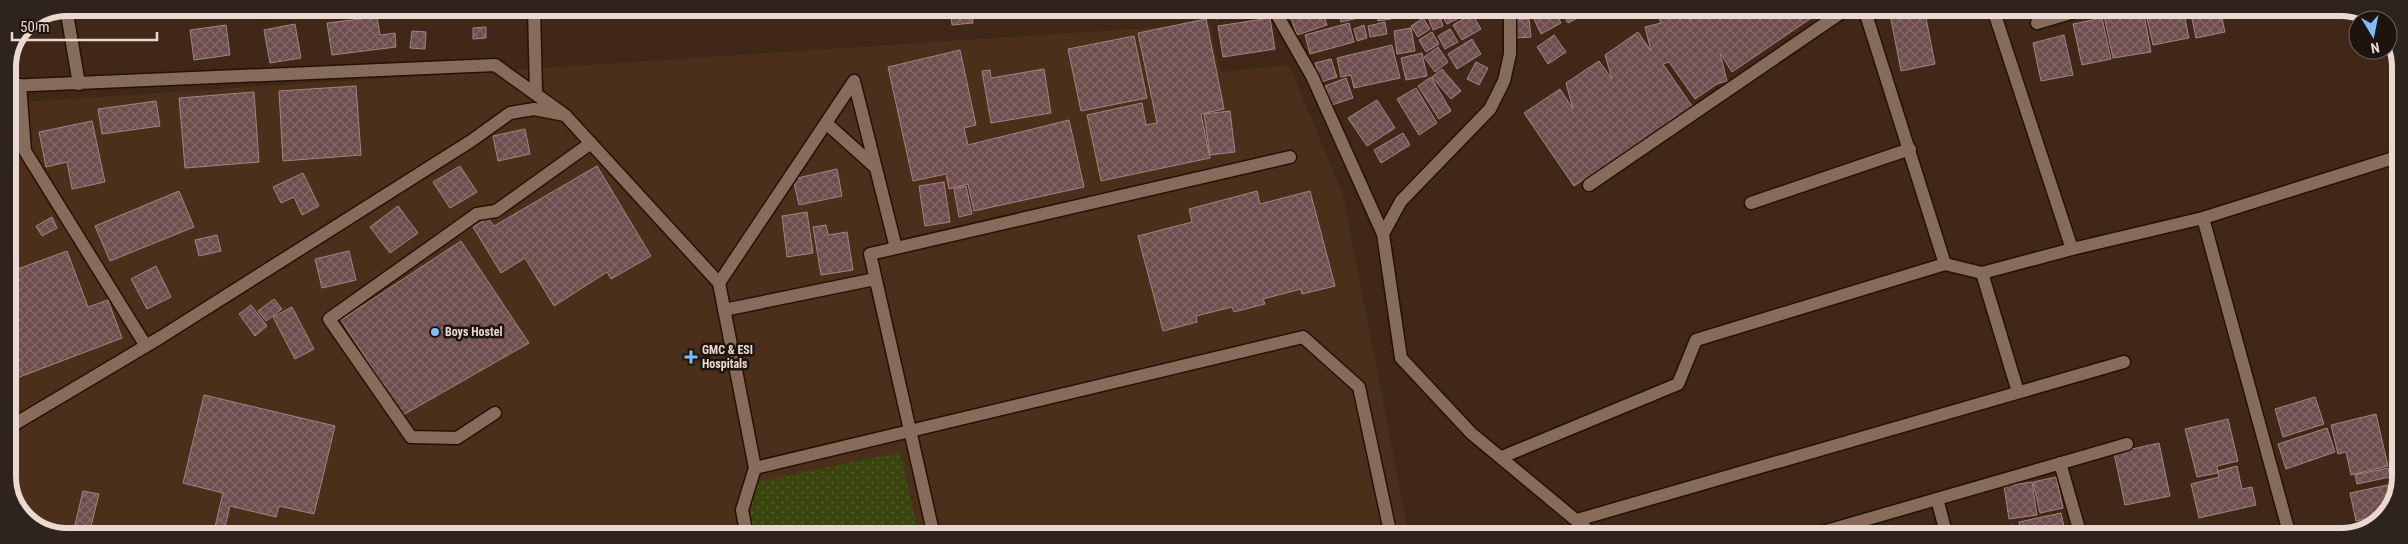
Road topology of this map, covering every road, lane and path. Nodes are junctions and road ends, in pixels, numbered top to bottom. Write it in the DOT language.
graph roads {
  1 [pos="67,16"];
  2 [pos="534,16"];
  3 [pos="1278,16"];
  4 [pos="1510,16"];
  5 [pos="1836,16"];
  6 [pos="1867,16"];
  7 [pos="1996,16"];
  8 [pos="2061,16"];
  9 [pos="2038,23"];
  10 [pos="79,84"];
  11 [pos="16,85"];
  12 [pos="536,94"];
  13 [pos="16,96"];
  14 [pos="565,116"];
  15 [pos="826,123"];
  16 [pos="591,144"];
  17 [pos="1910,149"];
  18 [pos="1290,157"];
  19 [pos="2392,159"];
  20 [pos="875,167"];
  21 [pos="1589,185"];
  22 [pos="1751,203"];
  23 [pos="2203,218"];
  24 [pos="1384,234"];
  25 [pos="896,248"];
  26 [pos="2072,248"];
  27 [pos="1945,264"];
  28 [pos="1982,273"];
  29 [pos="875,279"];
  30 [pos="719,283"];
  31 [pos="724,310"];
  32 [pos="146,346"];
  33 [pos="2124,362"];
  34 [pos="2018,392"];
  35 [pos="495,413"];
  36 [pos="16,422"];
  37 [pos="910,431"];
  38 [pos="2126,444"];
  39 [pos="1502,457"];
  40 [pos="2060,463"];
  41 [pos="755,468"];
  42 [pos="1937,499"];
  43 [pos="1577,520"];
  44 [pos="745,528"];
  45 [pos="932,528"];
  46 [pos="1389,528"];
  47 [pos="1586,528"];
  48 [pos="1837,528"];
  49 [pos="1945,528"];
  50 [pos="2079,528"];
  51 [pos="2288,528"];
  1 -- 10 [label="street"];
  2 -- 12 [label="street"];
  3 -- 24 [label="street"];
  4 -- 24 [label="street"];
  5 -- 21 [label="street"];
  6 -- 17 [label="street"];
  7 -- 26 [label="street"];
  8 -- 9 [label="street"];
  10 -- 11 [label="street"];
  10 -- 12 [label="street"];
  12 -- 14 [label="street"];
  13 -- 32 [label="street"];
  14 -- 16 [label="street"];
  14 -- 32 [label="street"];
  15 -- 20 [label="street"];
  15 -- 20 [label="street"];
  15 -- 30 [label="street"];
  16 -- 30 [label="street"];
  16 -- 35 [label="street"];
  17 -- 22 [label="street"];
  17 -- 27 [label="street"];
  18 -- 25 [label="street"];
  19 -- 23 [label="street"];
  20 -- 25 [label="street"];
  23 -- 26 [label="street"];
  23 -- 51 [label="street"];
  24 -- 39 [label="street"];
  25 -- 29 [label="street"];
  26 -- 28 [label="street"];
  27 -- 28 [label="street"];
  27 -- 39 [label="street"];
  28 -- 34 [label="street"];
  29 -- 31 [label="street"];
  29 -- 37 [label="street"];
  30 -- 31 [label="street"];
  31 -- 41 [label="street"];
  32 -- 36 [label="street"];
  33 -- 34 [label="street"];
  34 -- 43 [label="street"];
  37 -- 41 [label="street"];
  37 -- 45 [label="street"];
  37 -- 46 [label="street"];
  38 -- 40 [label="street"];
  39 -- 43 [label="street"];
  40 -- 42 [label="street"];
  40 -- 50 [label="street"];
  41 -- 44 [label="street"];
  42 -- 48 [label="street"];
  42 -- 49 [label="street"];
  43 -- 47 [label="street"];
}
